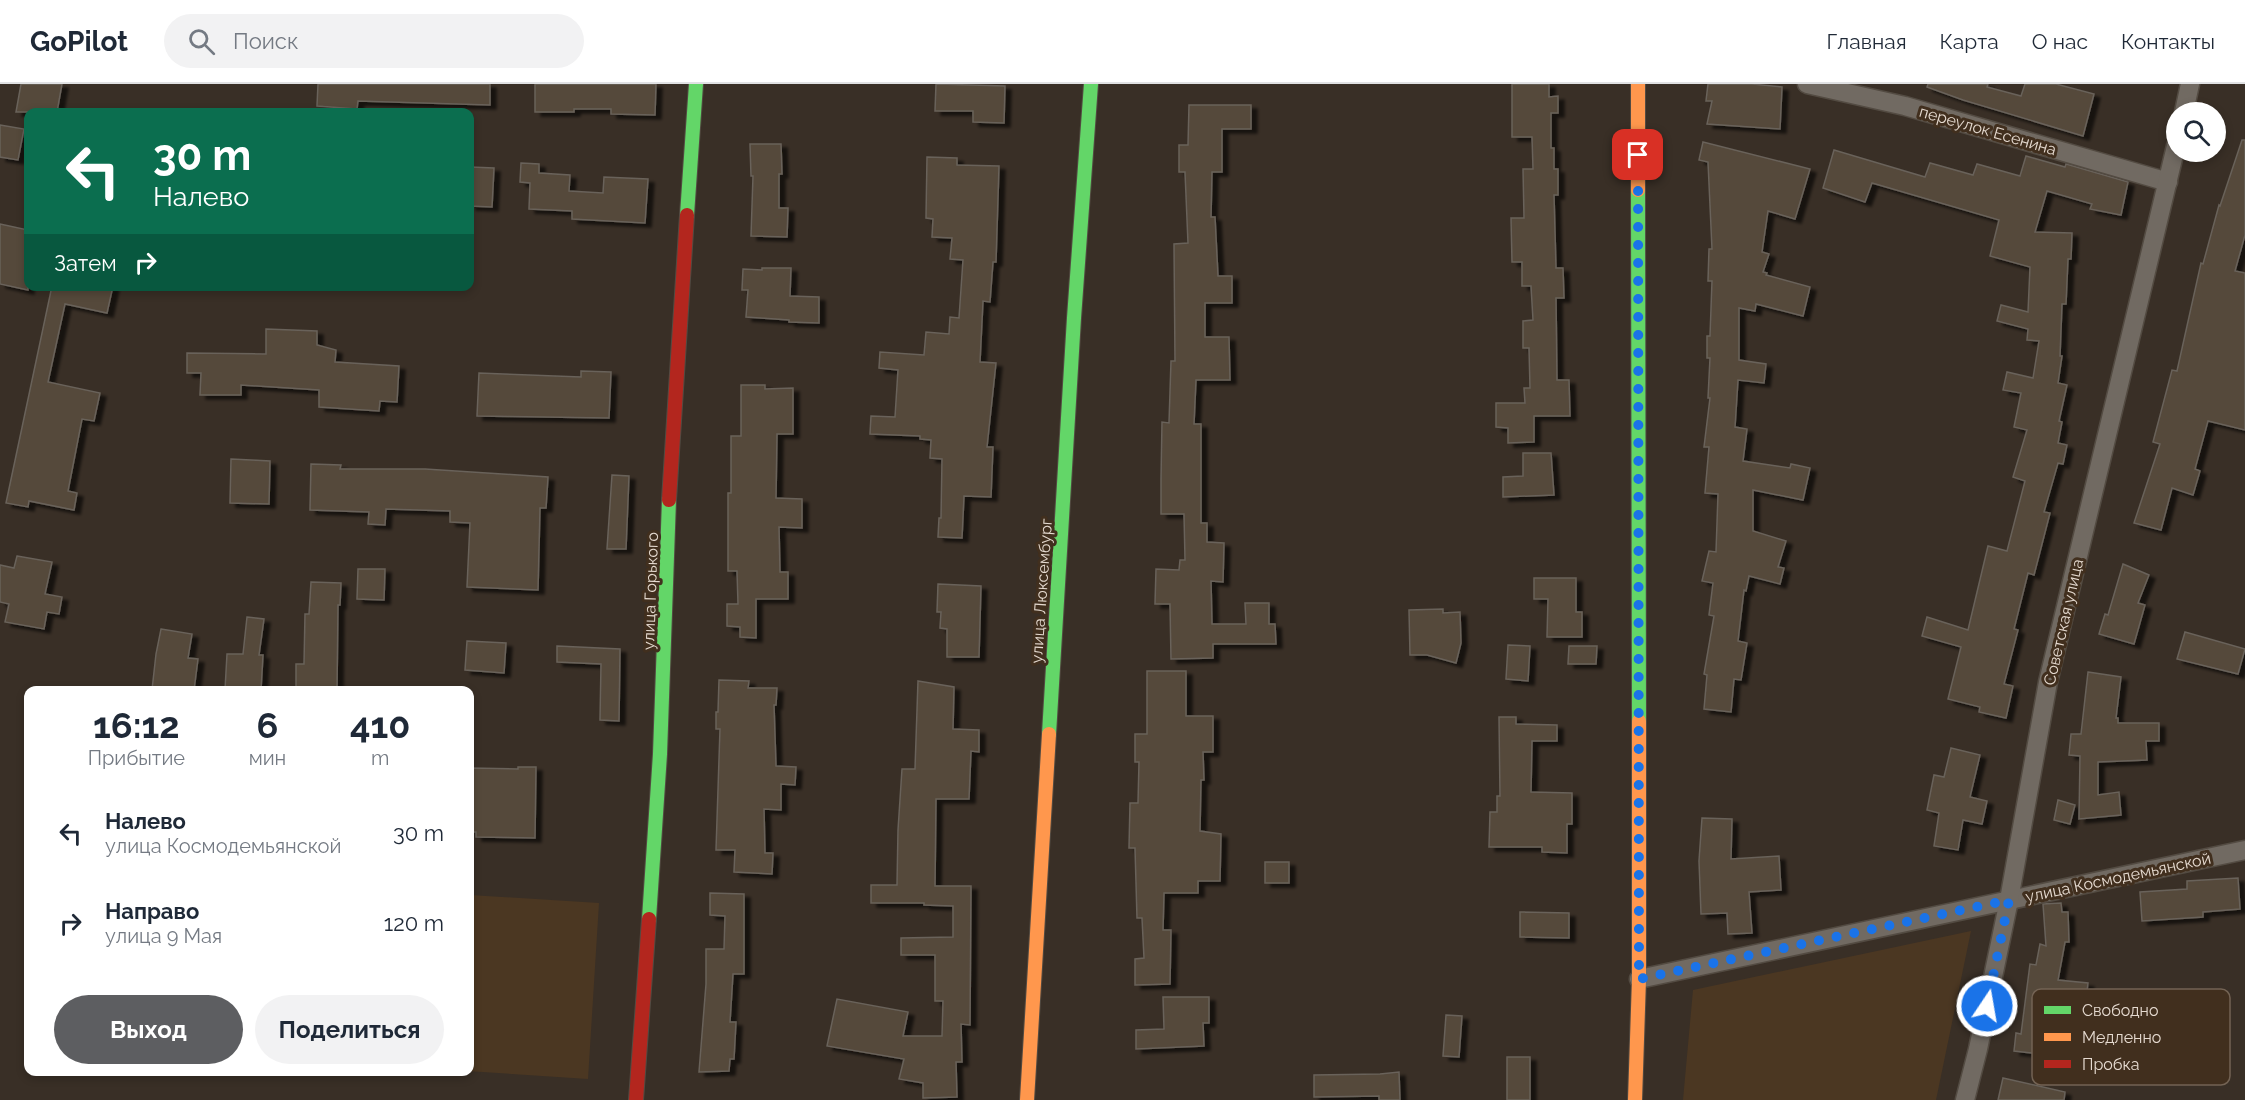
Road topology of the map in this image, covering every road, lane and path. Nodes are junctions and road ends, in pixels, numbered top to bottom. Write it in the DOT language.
graph roads {
  1 [pos="696,84"];
  2 [pos="1091,84"];
  3 [pos="1638,84"];
  4 [pos="1807,84"];
  5 [pos="2190,84"];
  6 [pos="2186,102"];
  7 [pos="2172,162"];
  8 [pos="2168,182"];
  9 [pos="2245,850"];
  10 [pos="2009,900"];
  11 [pos="1639,979"];
  12 [pos="636,1100"];
  13 [pos="1027,1100"];
  14 [pos="1635,1100"];
  15 [pos="1965,1100"];
  1 -- 12 [label="street, улица Горького"];
  2 -- 13 [label="street, улица Люксембург"];
  3 -- 11 [label="street"];
  4 -- 8 [label="street, переулок Есенина"];
  5 -- 6 [label="street"];
  7 -- 8 [label="street, Советская улица"];
  8 -- 10 [label="street, Советская улица"];
  9 -- 10 [label="street, улица Космодемьянской"];
  10 -- 11 [label="street, улица Космодемьянской"];
  10 -- 15 [label="street, Советская улица"];
  11 -- 14 [label="street"];
}
